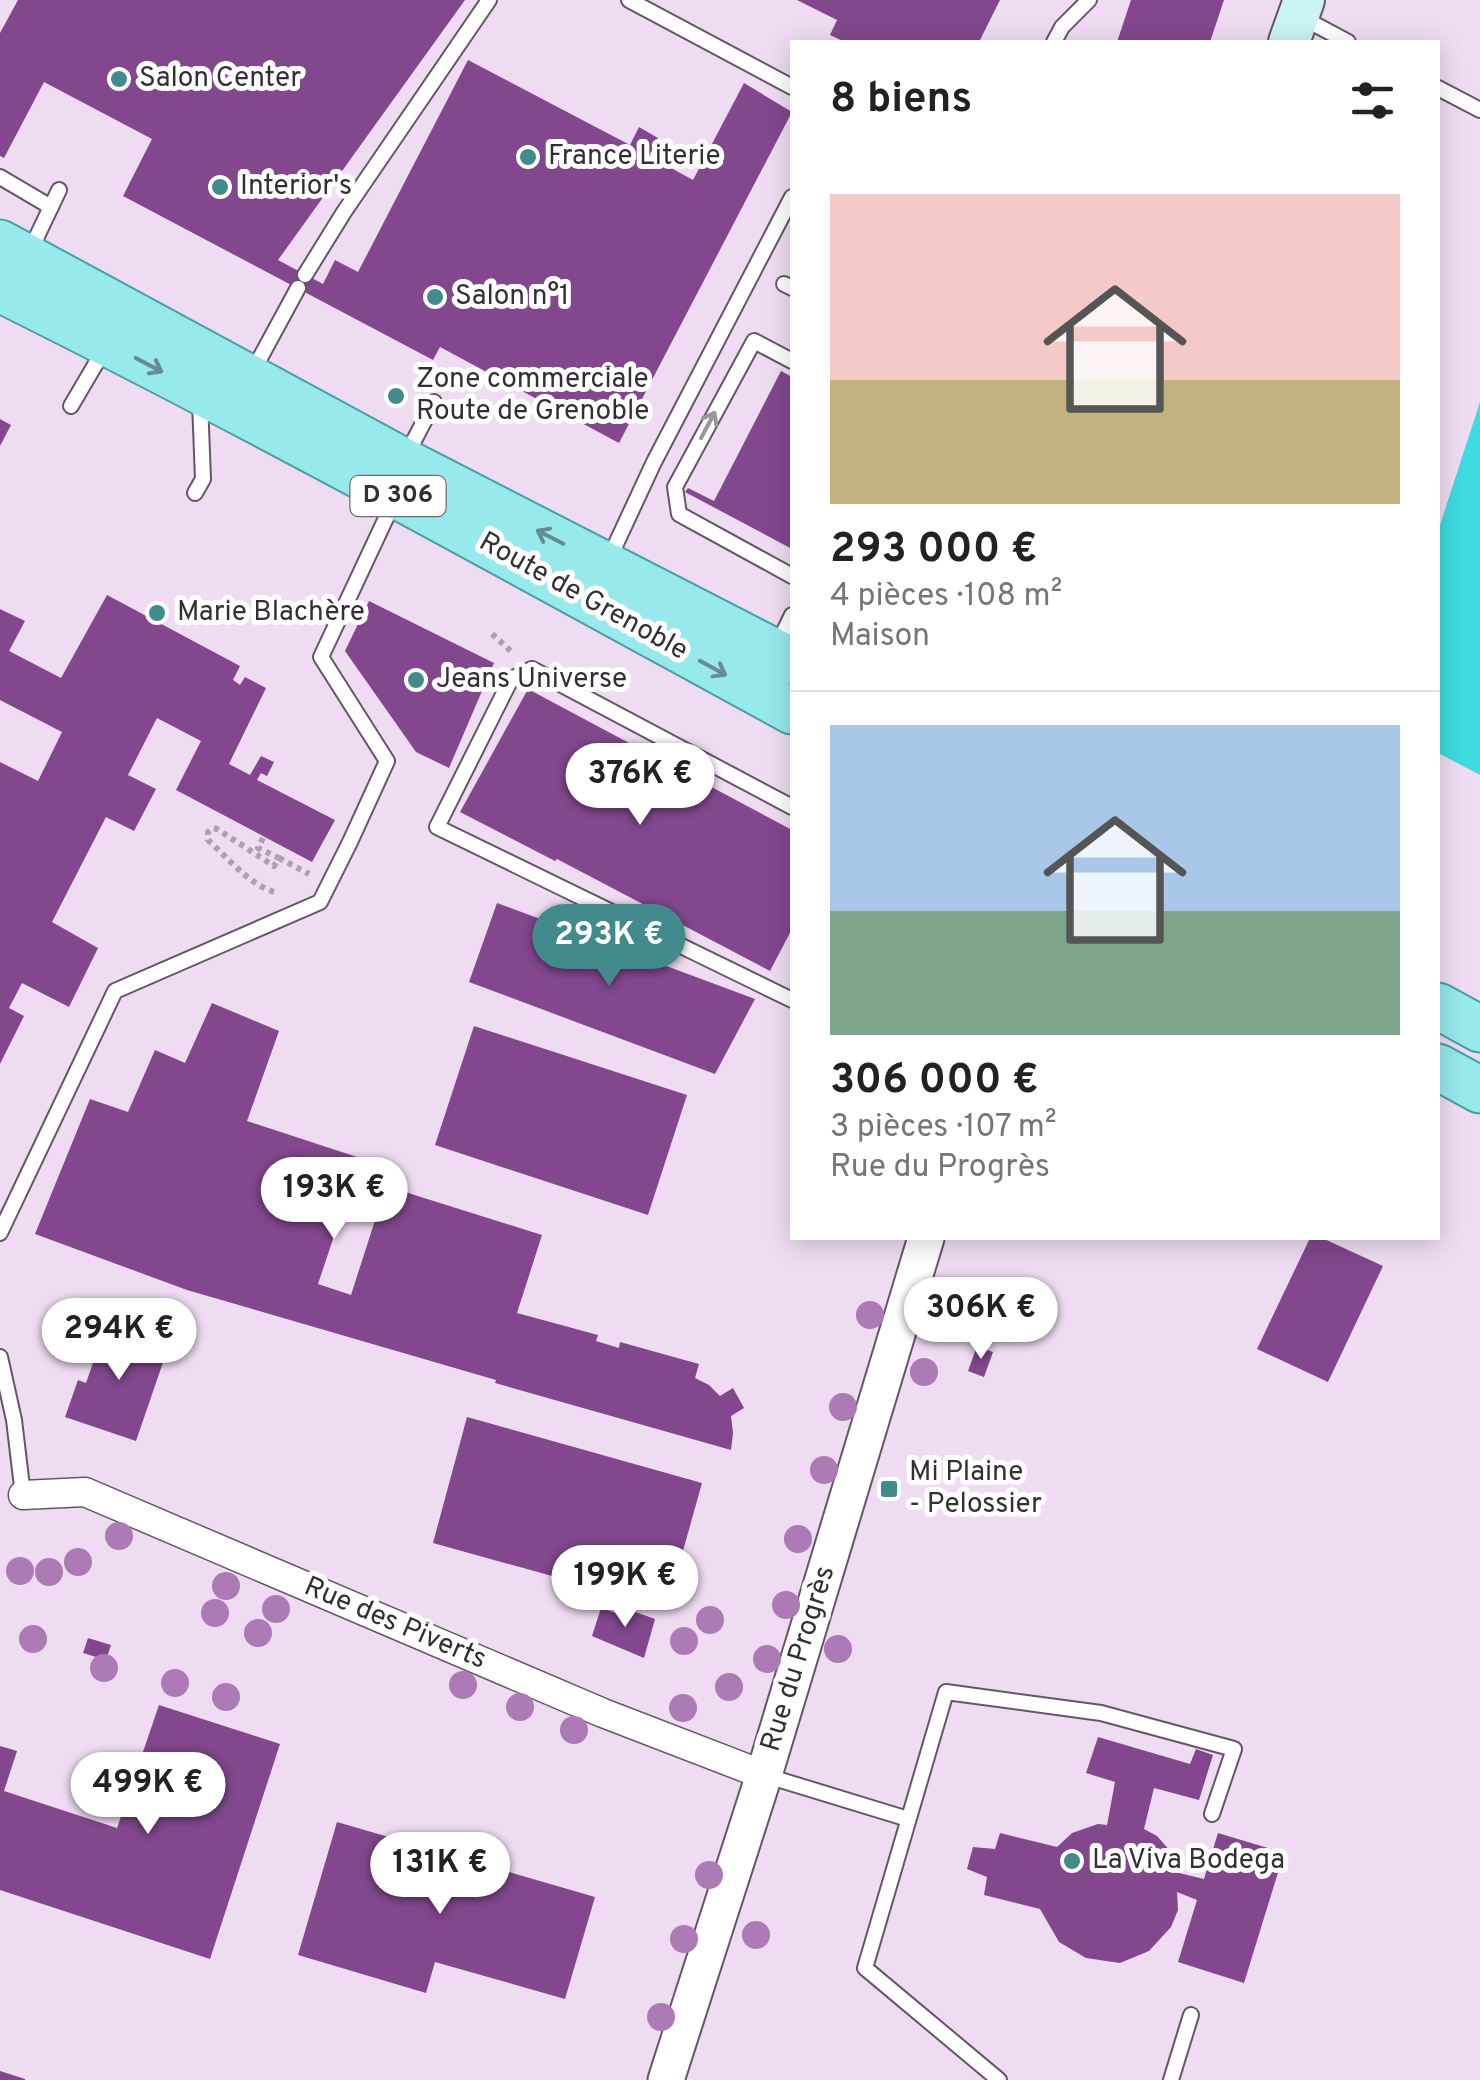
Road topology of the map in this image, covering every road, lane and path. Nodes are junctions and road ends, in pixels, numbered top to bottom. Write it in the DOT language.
graph roads {
  1 [pos="489,0"];
  2 [pos="629,0"];
  3 [pos="1089,0"];
  4 [pos="1297,19"];
  5 [pos="1055,40"];
  6 [pos="1344,40"];
  7 [pos="790,86"];
  8 [pos="1440,89"];
  9 [pos="1480,110"];
  10 [pos="0,177"];
  11 [pos="60,190"];
  12 [pos="790,201"];
  13 [pos="51,207"];
  14 [pos="9,264"];
  15 [pos="108,342"];
  16 [pos="790,360"];
  17 [pos="249,378"];
  18 [pos="199,391"];
  19 [pos="434,402"];
  20 [pos="71,406"];
  21 [pos="400,478"];
  22 [pos="195,493"];
  23 [pos="606,566"];
  24 [pos="790,575"];
  25 [pos="786,643"];
  26 [pos="790,710"];
  27 [pos="790,806"];
  28 [pos="263,838"];
  29 [pos="279,858"];
  30 [pos="298,868"];
  31 [pos="304,908"];
  32 [pos="790,999"];
  33 [pos="1440,1007"];
  34 [pos="1480,1029"];
  35 [pos="1440,1068"];
  36 [pos="1480,1090"];
  37 [pos="0,1233"];
  38 [pos="925,1240"];
  39 [pos="0,1357"];
  40 [pos="23,1495"];
  41 [pos="764,1775"];
  42 [pos="1212,1814"];
  43 [pos="908,1819"];
  44 [pos="1191,2014"];
  45 [pos="666,2080"];
  46 [pos="999,2080"];
  47 [pos="1171,2080"];
  1 -- 17 [label="lane"];
  2 -- 7 [label="lane"];
  3 -- 5 [label="lane"];
  4 -- 6 [label="lane"];
  8 -- 9 [label="lane"];
  10 -- 13 [label="lane"];
  11 -- 13 [label="lane"];
  12 -- 23 [label="lane"];
  13 -- 14 [label="lane"];
  14 -- 15 [label="main road, Route de Grenoble / D 306"];
  14 -- 17 [label="main road, Route de Grenoble / D 306"];
  15 -- 18 [label="main road, Route de Grenoble / D 306, one-way"];
  15 -- 20 [label="lane"];
  24 -- 16 [label="lane, one-way"];
  17 -- 21 [label="main road, Route de Grenoble / D 306"];
  18 -- 21 [label="main road, Route de Grenoble / D 306"];
  18 -- 22 [label="lane"];
  19 -- 21 [label="lane"];
  23 -- 21 [label="main road, Route de Grenoble / D 306, one-way"];
  21 -- 26 [label="main road, Route de Grenoble / D 306, one-way"];
  21 -- 31 [label="lane"];
  23 -- 25 [label="main road, Route de Grenoble / D 306"];
  27 -- 32 [label="lane"];
  28 -- 29 [label="path"];
  29 -- 30 [label="path"];
  29 -- 31 [label="path"];
  31 -- 37 [label="lane"];
  33 -- 34 [label="main road"];
  35 -- 36 [label="main road"];
  38 -- 41 [label="street, Rue du Progrès"];
  39 -- 40 [label="lane"];
  40 -- 41 [label="street, Rue des Piverts"];
  41 -- 43 [label="lane"];
  41 -- 45 [label="street, Rue du Progrès"];
  42 -- 43 [label="lane"];
  43 -- 46 [label="lane"];
  44 -- 47 [label="lane"];
}
